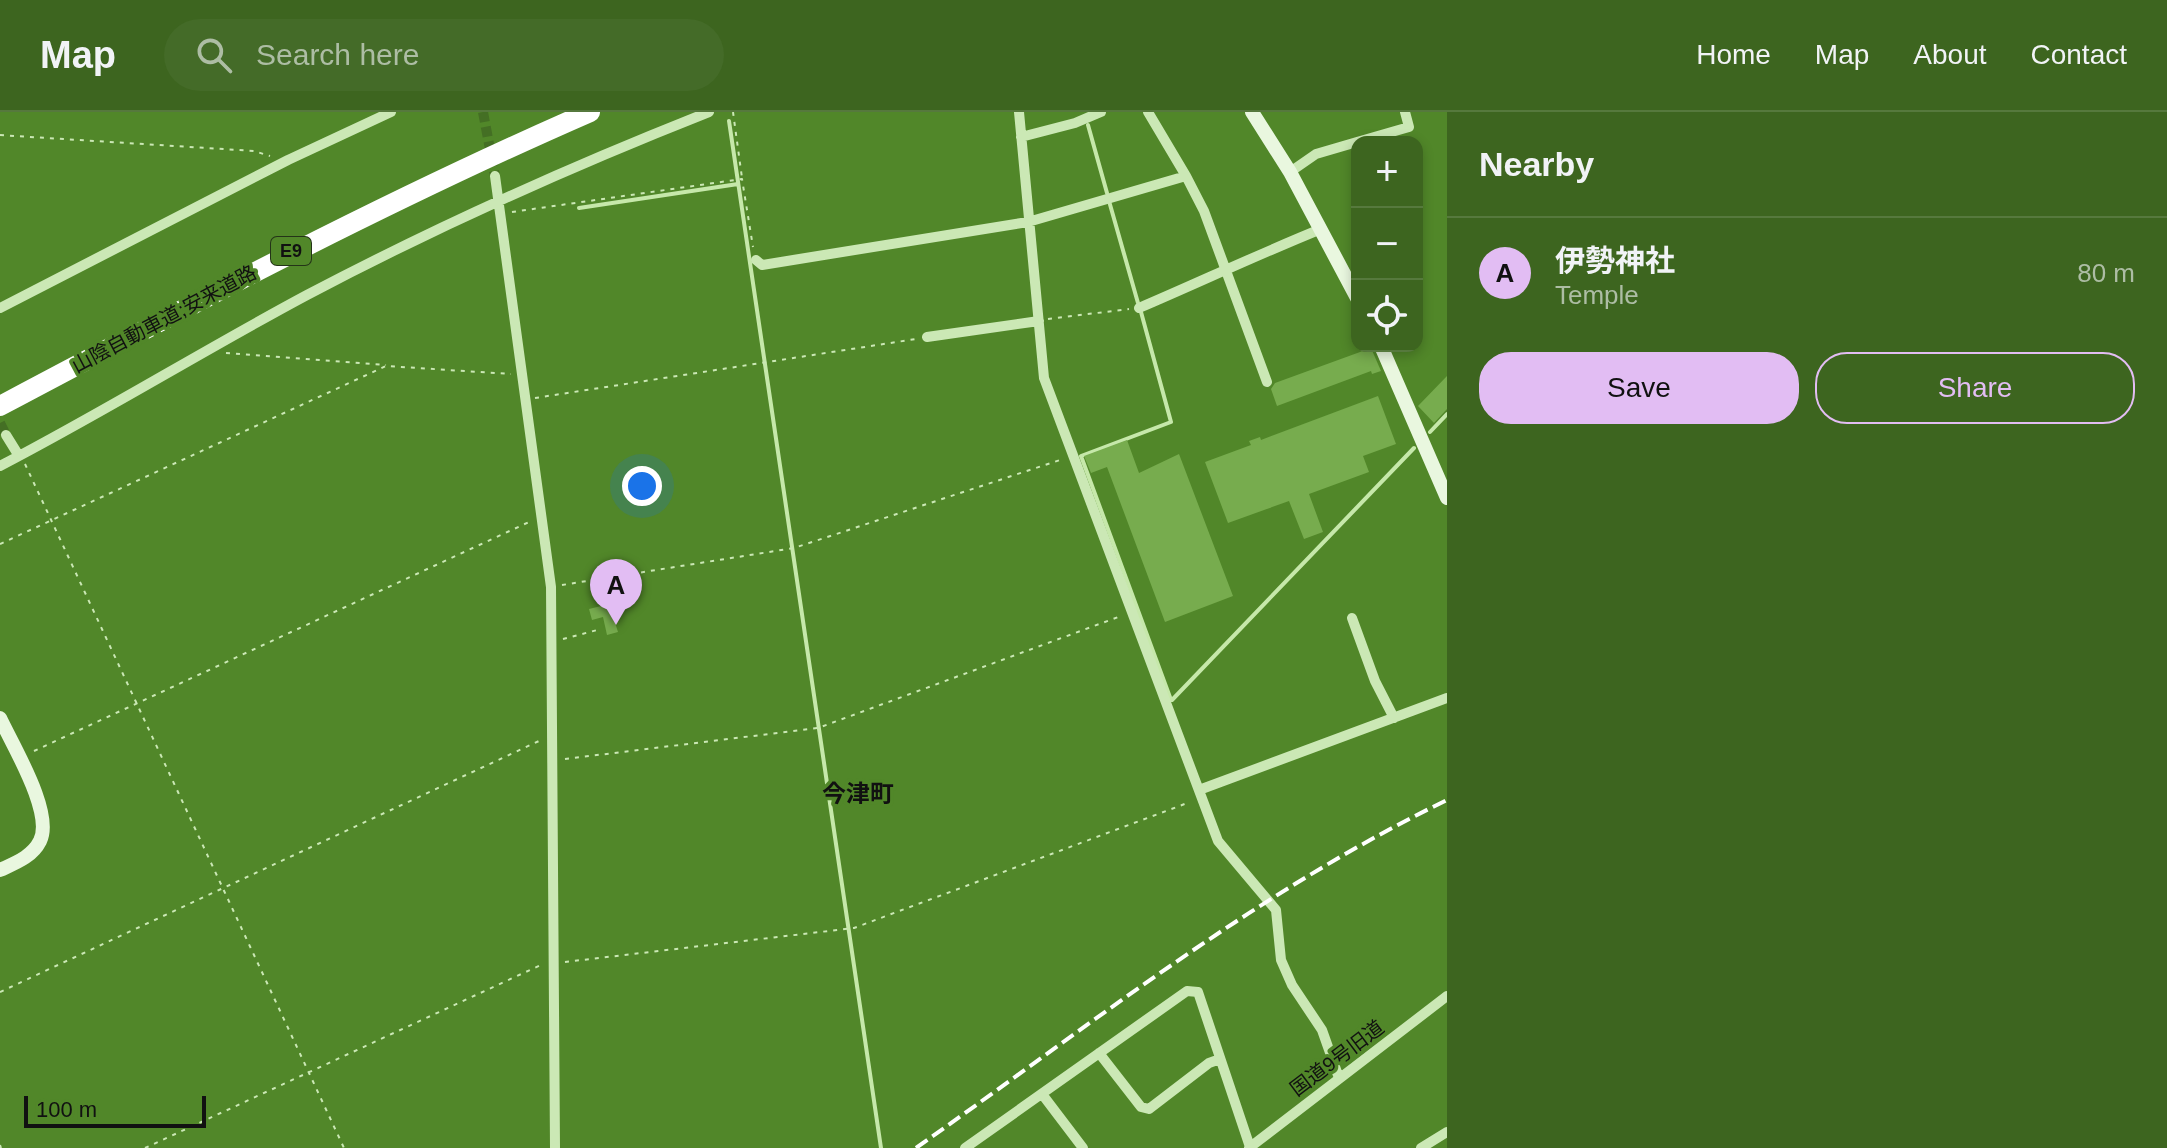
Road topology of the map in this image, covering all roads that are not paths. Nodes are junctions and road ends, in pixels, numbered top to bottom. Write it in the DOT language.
graph roads {
  1 [pos="391,112"];
  2 [pos="571,112"];
  3 [pos="590,112"];
  4 [pos="709,112"];
  5 [pos="1019,112"];
  6 [pos="1101,112"];
  7 [pos="1148,112"];
  8 [pos="1252,112"];
  9 [pos="1405,112"];
  10 [pos="1378,136"];
  11 [pos="1021,137"];
  12 [pos="1351,144"];
  13 [pos="1290,172"];
  14 [pos="495,176"];
  15 [pos="1186,176"];
  16 [pos="500,205"];
  17 [pos="1028,222"];
  18 [pos="1321,229"];
  19 [pos="756,260"];
  20 [pos="1225,268"];
  21 [pos="1351,286"];
  22 [pos="0,308"];
  23 [pos="1139,308"];
  24 [pos="1039,321"];
  25 [pos="927,337"];
  26 [pos="1384,352"];
  27 [pos="1267,382"];
  28 [pos="0,398"];
  29 [pos="0,406"];
  30 [pos="6,435"];
  31 [pos="22,460"];
  32 [pos="0,466"];
  33 [pos="1442,471"];
  34 [pos="1447,498"];
  35 [pos="1352,618"];
  36 [pos="1447,698"];
  37 [pos="0,718"];
  38 [pos="1394,718"];
  39 [pos="1201,794"];
  40 [pos="0,870"];
  41 [pos="1447,996"];
  42 [pos="1099,1053"];
  43 [pos="1220,1059"];
  44 [pos="1339,1078"];
  45 [pos="1042,1094"];
  46 [pos="1447,1132"];
  47 [pos="555,1148"];
  48 [pos="965,1148"];
  49 [pos="1083,1148"];
  50 [pos="1249,1148"];
  51 [pos="1421,1148"];
  1 -- 22 [label="street"];
  2 -- 28 [label="highway, 山陰自動車道;安来道路 / E9"];
  3 -- 29 [label="highway, 山陰自動車道;安来道路 / E9"];
  4 -- 16 [label="street"];
  5 -- 11 [label="street"];
  6 -- 11 [label="street"];
  7 -- 15 [label="street"];
  8 -- 13 [label="street"];
  9 -- 10 [label="street"];
  11 -- 17 [label="street"];
  12 -- 13 [label="street"];
  13 -- 18 [label="street"];
  14 -- 16 [label="street"];
  15 -- 17 [label="street"];
  15 -- 20 [label="street"];
  16 -- 31 [label="street"];
  16 -- 47 [label="street"];
  17 -- 19 [label="street"];
  17 -- 24 [label="street"];
  18 -- 20 [label="street"];
  18 -- 21 [label="street"];
  20 -- 23 [label="street"];
  20 -- 27 [label="street"];
  24 -- 25 [label="street"];
  24 -- 39 [label="street"];
  26 -- 33 [label="street"];
  30 -- 31 [label="street"];
  31 -- 32 [label="street"];
  33 -- 34 [label="street"];
  35 -- 38 [label="street"];
  36 -- 38 [label="street"];
  37 -- 40 [label="street"];
  38 -- 39 [label="street"];
  39 -- 44 [label="street"];
  41 -- 44 [label="street, 国道9号旧道"];
  42 -- 43 [label="street"];
  42 -- 43 [label="street"];
  42 -- 45 [label="street"];
  43 -- 50 [label="street"];
  44 -- 50 [label="street, 国道9号旧道"];
  45 -- 48 [label="street"];
  45 -- 49 [label="street"];
  46 -- 51 [label="street"];
}
